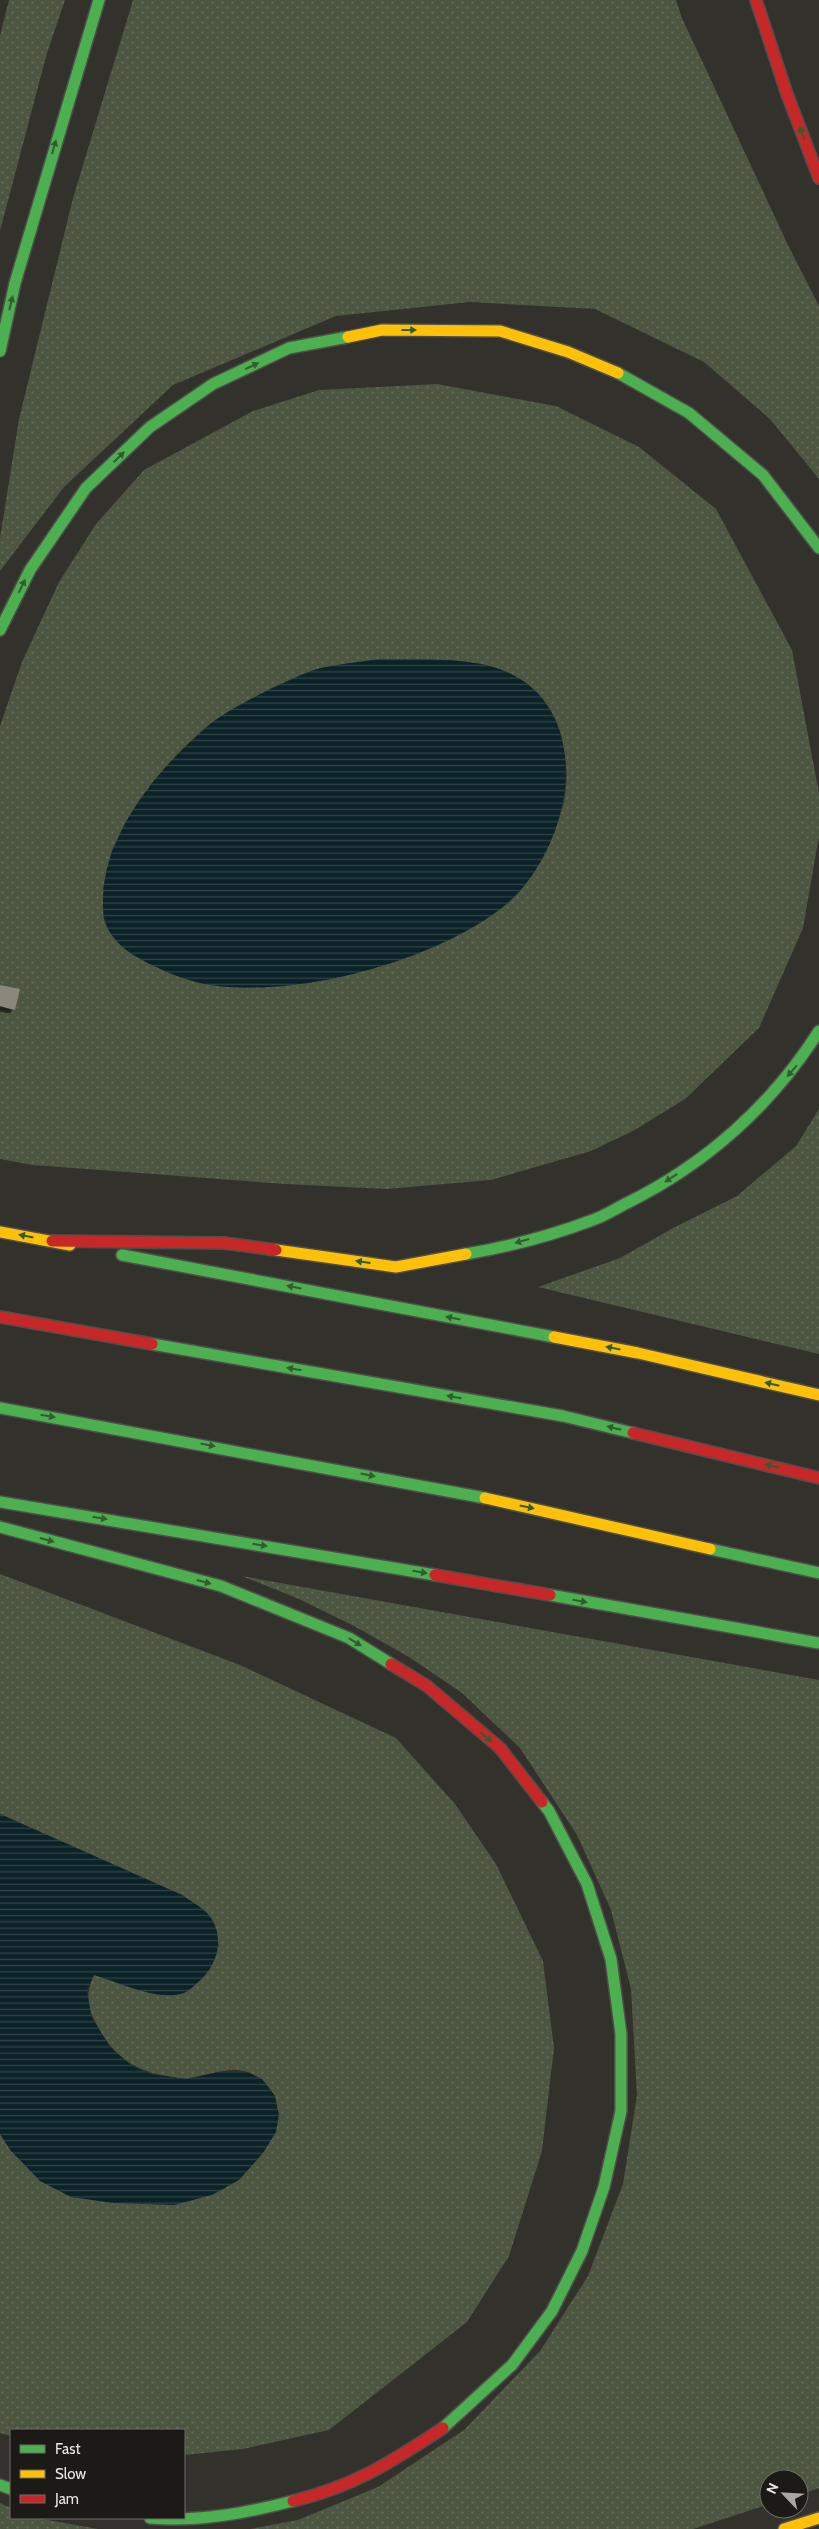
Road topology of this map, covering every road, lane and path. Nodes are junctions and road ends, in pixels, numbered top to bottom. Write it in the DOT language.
graph roads {
  1 [pos="99,0"];
  2 [pos="756,0"];
  3 [pos="819,178"];
  4 [pos="0,351"];
  5 [pos="819,548"];
  6 [pos="0,630"];
  7 [pos="819,1031"];
  8 [pos="0,1232"];
  9 [pos="52,1241"];
  10 [pos="0,1317"];
  11 [pos="819,1395"];
  12 [pos="0,1408"];
  13 [pos="819,1478"];
  14 [pos="0,1502"];
  15 [pos="0,1527"];
  16 [pos="819,1573"];
  17 [pos="819,1643"];
  18 [pos="819,2518"];
  19 [pos="162,2519"];
  20 [pos="185,2519"];
  21 [pos="185,2519"];
  22 [pos="784,2529"];
  4 -- 1 [label="highway, one-way"];
  3 -- 2 [label="highway, one-way"];
  6 -- 5 [label="highway, one-way"];
  7 -- 9 [label="highway, one-way"];
  9 -- 8 [label="highway, one-way"];
  11 -- 9 [label="highway, one-way"];
  13 -- 10 [label="highway, one-way"];
  12 -- 16 [label="highway, one-way"];
  14 -- 17 [label="highway, one-way"];
  15 -- 20 [label="highway, one-way"];
  18 -- 22 [label="highway"];
  21 -- 19 [label="highway, one-way"];
}
